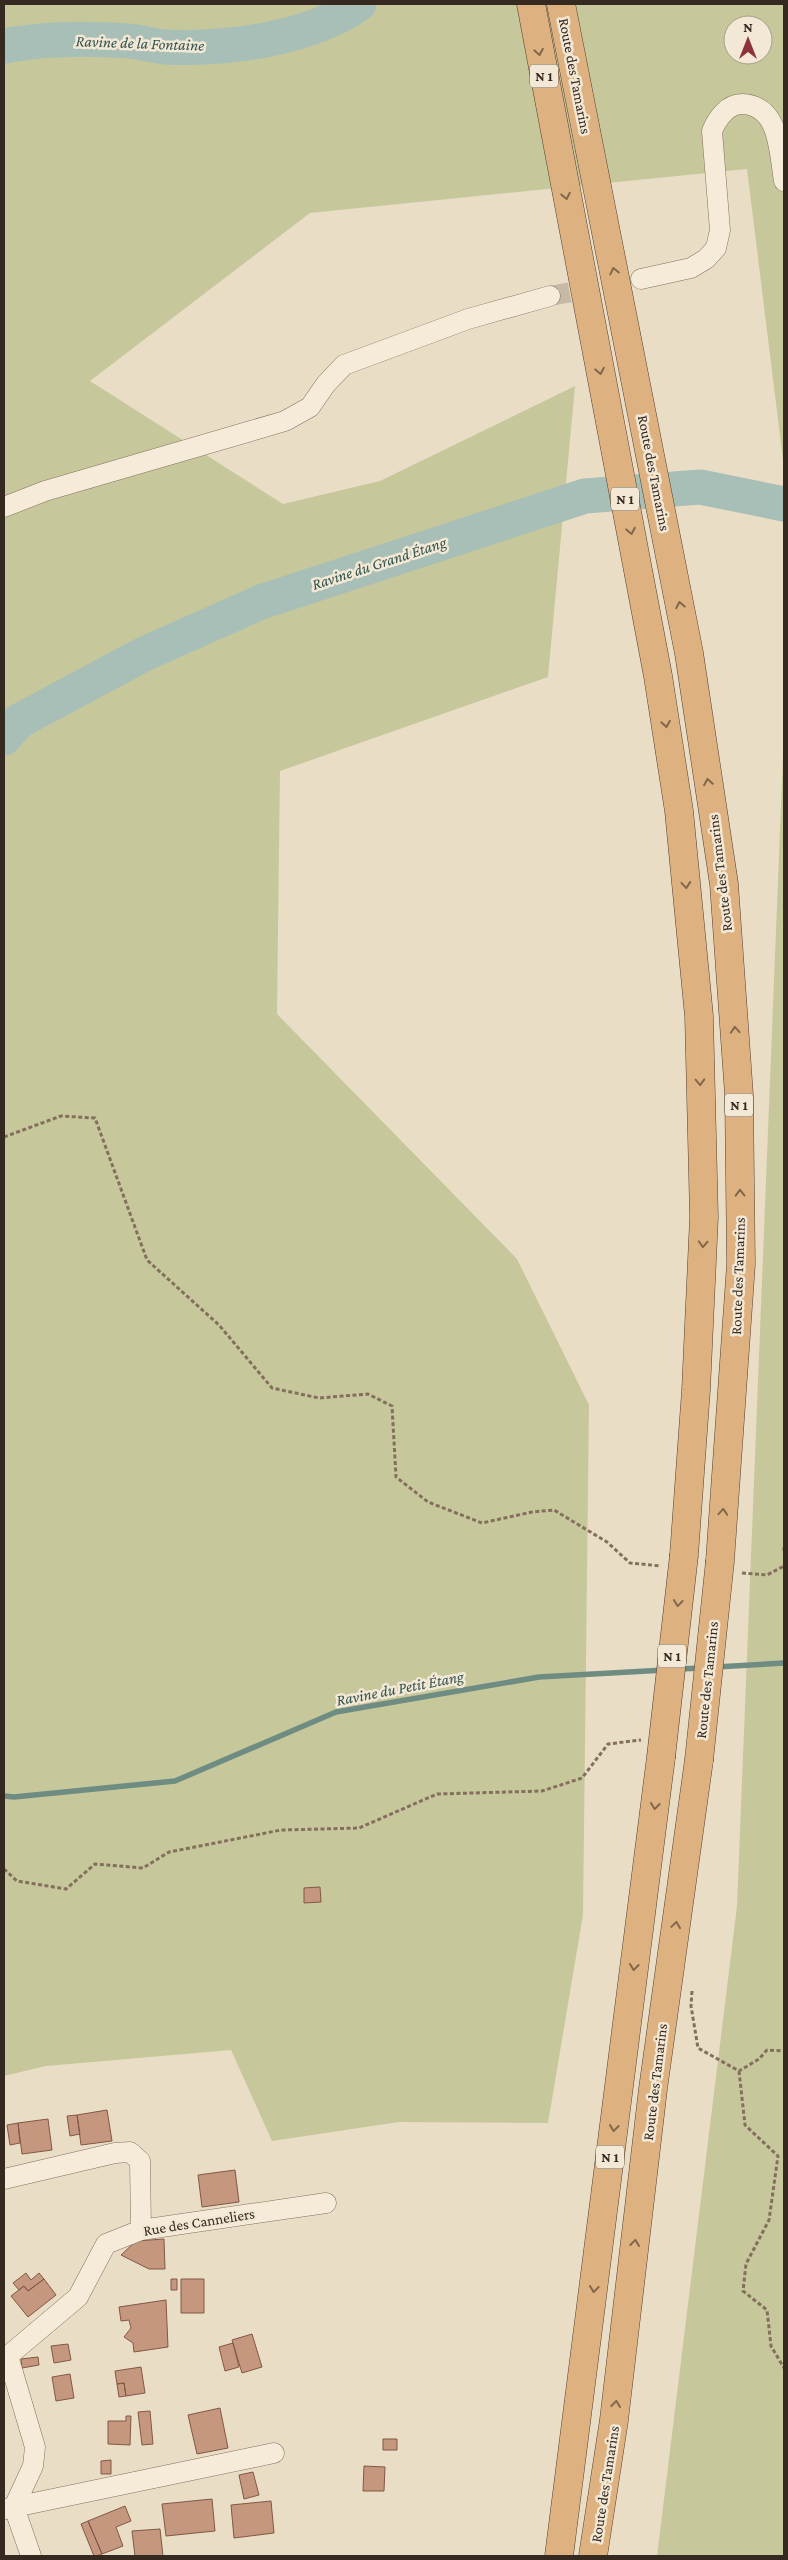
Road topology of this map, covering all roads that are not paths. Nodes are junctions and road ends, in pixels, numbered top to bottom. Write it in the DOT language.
graph roads {
  1 [pos="530,4"];
  2 [pos="561,4"];
  3 [pos="784,181"];
  4 [pos="641,278"];
  5 [pos="550,296"];
  6 [pos="4,507"];
  7 [pos="4,2178"];
  8 [pos="326,2203"];
  9 [pos="141,2230"];
  10 [pos="6,2356"];
  11 [pos="274,2453"];
  12 [pos="9,2508"];
  13 [pos="31,2556"];
  14 [pos="558,2556"];
  15 [pos="593,2556"];
  1 -- 14 [label="highway, Route des Tamarins / N 1, one-way, bridge"];
  15 -- 2 [label="highway, Route des Tamarins / N 1, one-way, bridge"];
  3 -- 4 [label="street"];
  5 -- 6 [label="street"];
  7 -- 9 [label="street"];
  8 -- 9 [label="street, Rue des Canneliers"];
  9 -- 10 [label="street, Rue des Canneliers"];
  10 -- 12 [label="street, Rue des Canneliers"];
  11 -- 12 [label="street"];
  12 -- 13 [label="street"];
}
